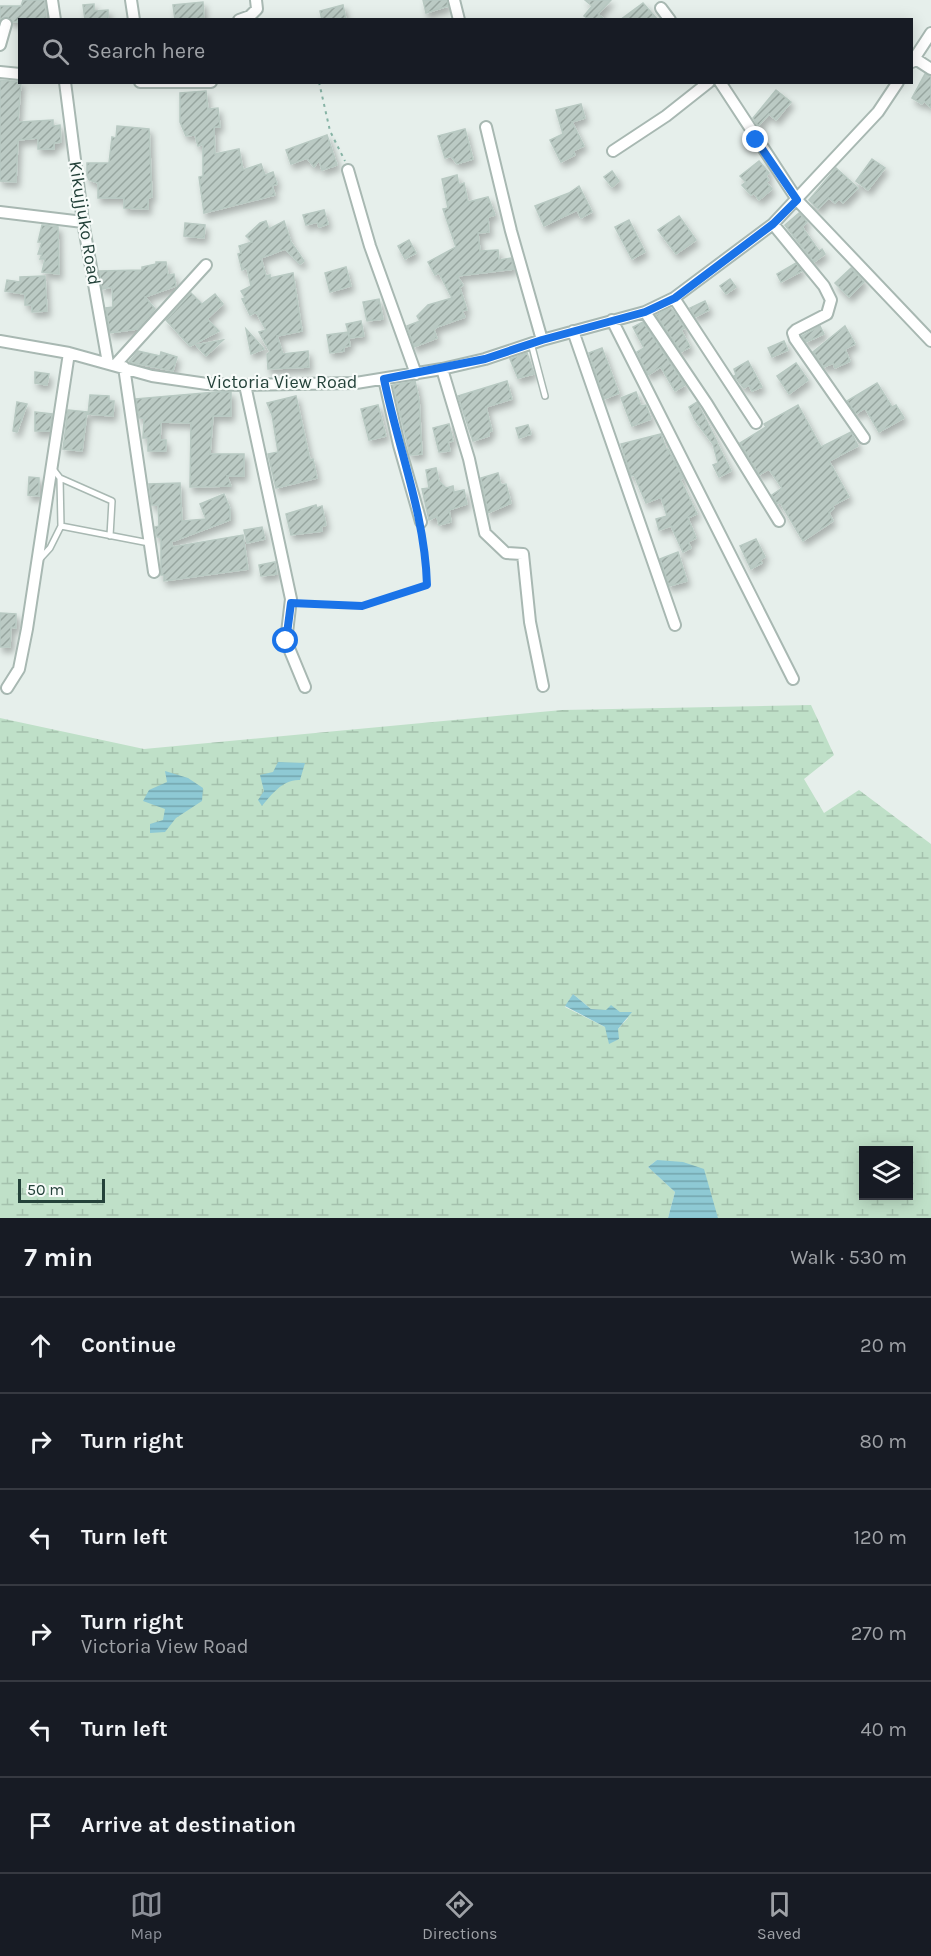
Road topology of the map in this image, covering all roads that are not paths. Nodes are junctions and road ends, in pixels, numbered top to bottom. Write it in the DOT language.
graph roads {
  1 [pos="52,0"];
  2 [pos="131,0"];
  3 [pos="256,0"];
  4 [pos="453,0"];
  5 [pos="661,9"];
  6 [pos="55,18"];
  7 [pos="134,18"];
  8 [pos="244,18"];
  9 [pos="458,18"];
  10 [pos="668,18"];
  11 [pos="6,24"];
  12 [pos="931,33"];
  13 [pos="0,45"];
  14 [pos="913,60"];
  15 [pos="931,69"];
  16 [pos="0,72"];
  17 [pos="18,74"];
  18 [pos="65,84"];
  19 [pos="706,84"];
  20 [pos="721,84"];
  21 [pos="897,84"];
  22 [pos="486,127"];
  23 [pos="613,151"];
  24 [pos="348,170"];
  25 [pos="797,199"];
  26 [pos="0,212"];
  27 [pos="83,222"];
  28 [pos="773,224"];
  29 [pos="206,265"];
  30 [pos="675,298"];
  31 [pos="645,312"];
  32 [pos="612,320"];
  33 [pos="573,331"];
  34 [pos="0,341"];
  35 [pos="536,341"];
  36 [pos="931,341"];
  37 [pos="69,353"];
  38 [pos="115,365"];
  39 [pos="442,369"];
  40 [pos="416,374"];
  41 [pos="384,379"];
  42 [pos="245,385"];
  43 [pos="545,396"];
  44 [pos="756,423"];
  45 [pos="864,438"];
  46 [pos="51,465"];
  47 [pos="60,478"];
  48 [pos="779,521"];
  49 [pos="421,522"];
  50 [pos="61,526"];
  51 [pos="110,536"];
  52 [pos="150,544"];
  53 [pos="39,560"];
  54 [pos="154,572"];
  55 [pos="675,625"];
  56 [pos="793,679"];
  57 [pos="543,686"];
  58 [pos="305,687"];
  59 [pos="7,688"];
  1 -- 6 [label="street"];
  2 -- 7 [label="street"];
  3 -- 8 [label="street"];
  4 -- 9 [label="street"];
  5 -- 10 [label="street"];
  11 -- 13 [label="street"];
  12 -- 14 [label="street"];
  14 -- 15 [label="street"];
  16 -- 17 [label="street"];
  18 -- 27 [label="street, Kikujjuko Road"];
  19 -- 23 [label="street"];
  20 -- 25 [label="street"];
  21 -- 25 [label="street, Victoria View Road"];
  22 -- 35 [label="street"];
  24 -- 40 [label="street"];
  25 -- 28 [label="street, Victoria View Road"];
  25 -- 36 [label="street"];
  26 -- 27 [label="street"];
  27 -- 38 [label="street, Kikujjuko Road"];
  28 -- 30 [label="street, Victoria View Road"];
  28 -- 45 [label="street"];
  29 -- 38 [label="street"];
  30 -- 31 [label="street, Victoria View Road"];
  30 -- 44 [label="street"];
  31 -- 32 [label="street, Victoria View Road"];
  31 -- 48 [label="street"];
  32 -- 33 [label="street, Victoria View Road"];
  32 -- 56 [label="street"];
  33 -- 35 [label="street, Victoria View Road"];
  33 -- 55 [label="street"];
  34 -- 37 [label="street, Victoria View Road"];
  35 -- 39 [label="street, Victoria View Road"];
  35 -- 43 [label="lane"];
  37 -- 38 [label="street, Victoria View Road"];
  37 -- 46 [label="street"];
  38 -- 42 [label="street, Victoria View Road"];
  38 -- 52 [label="street, Kikujjuko Road"];
  39 -- 40 [label="street, Victoria View Road"];
  39 -- 57 [label="street"];
  40 -- 41 [label="street, Victoria View Road"];
  41 -- 42 [label="street, Victoria View Road"];
  41 -- 49 [label="street"];
  42 -- 58 [label="street"];
  46 -- 47 [label="lane"];
  46 -- 53 [label="street"];
  47 -- 50 [label="lane"];
  47 -- 51 [label="lane"];
  50 -- 51 [label="lane"];
  50 -- 53 [label="lane"];
  51 -- 52 [label="lane"];
  52 -- 54 [label="street, Kikujjuko Road"];
  53 -- 59 [label="street"];
}
